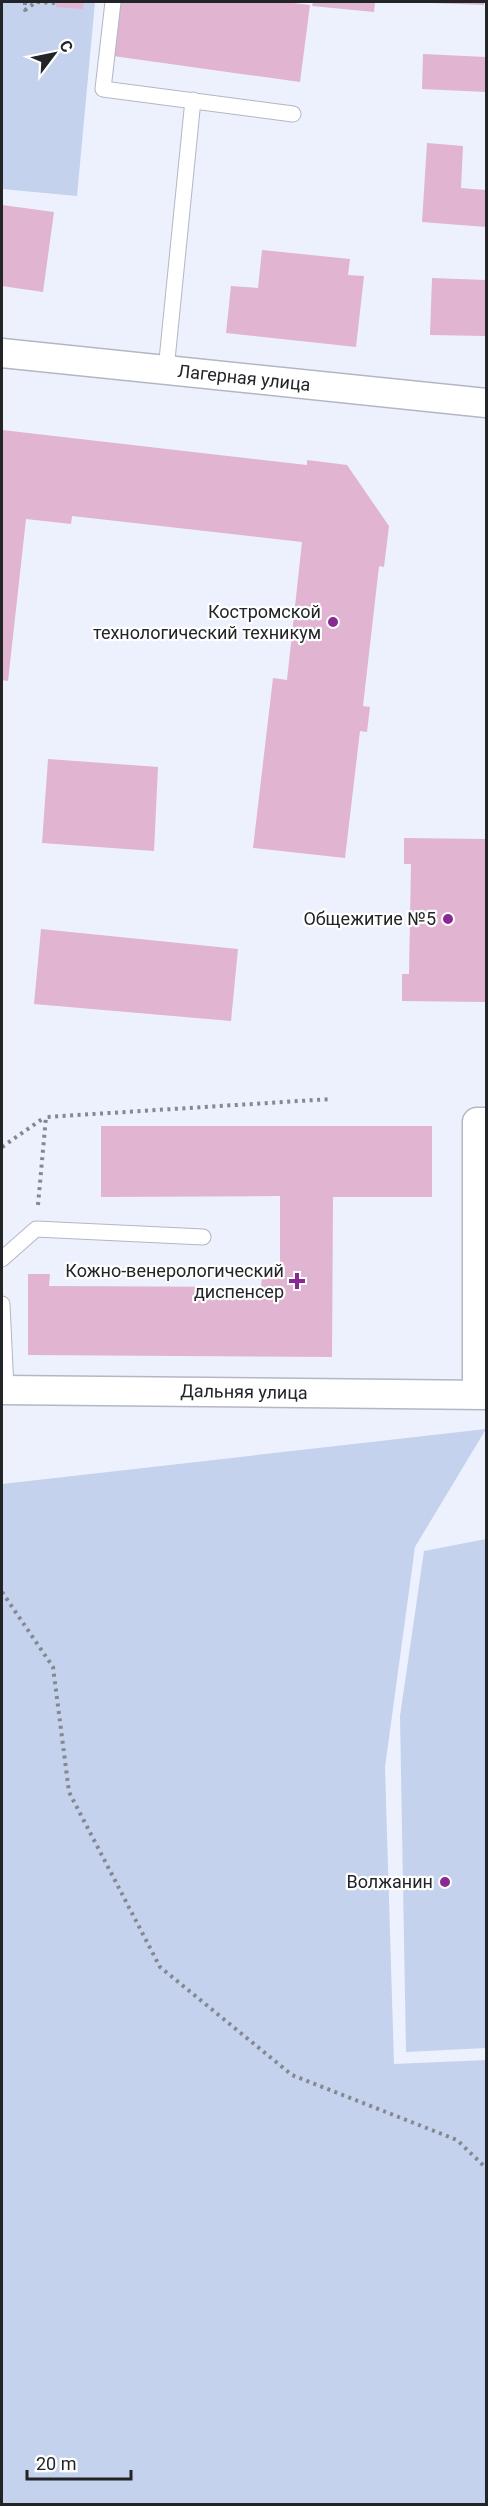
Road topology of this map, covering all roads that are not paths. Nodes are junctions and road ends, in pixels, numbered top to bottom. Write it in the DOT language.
graph roads {
  1 [pos="113,2"];
  2 [pos="193,100"];
  3 [pos="293,114"];
  4 [pos="2,353"];
  5 [pos="166,370"];
  6 [pos="486,403"];
  7 [pos="486,1122"];
  8 [pos="203,1237"];
  9 [pos="2,1259"];
  10 [pos="2,1304"];
  11 [pos="4,1390"];
  12 [pos="482,1395"];
  1 -- 2 [label="lane"];
  2 -- 3 [label="lane"];
  2 -- 5 [label="lane"];
  4 -- 5 [label="street, Лагерная улица"];
  5 -- 6 [label="street, Лагерная улица"];
  7 -- 12 [label="street"];
  8 -- 9 [label="lane"];
  10 -- 11 [label="lane"];
  11 -- 12 [label="street, Дальняя улица"];
}
